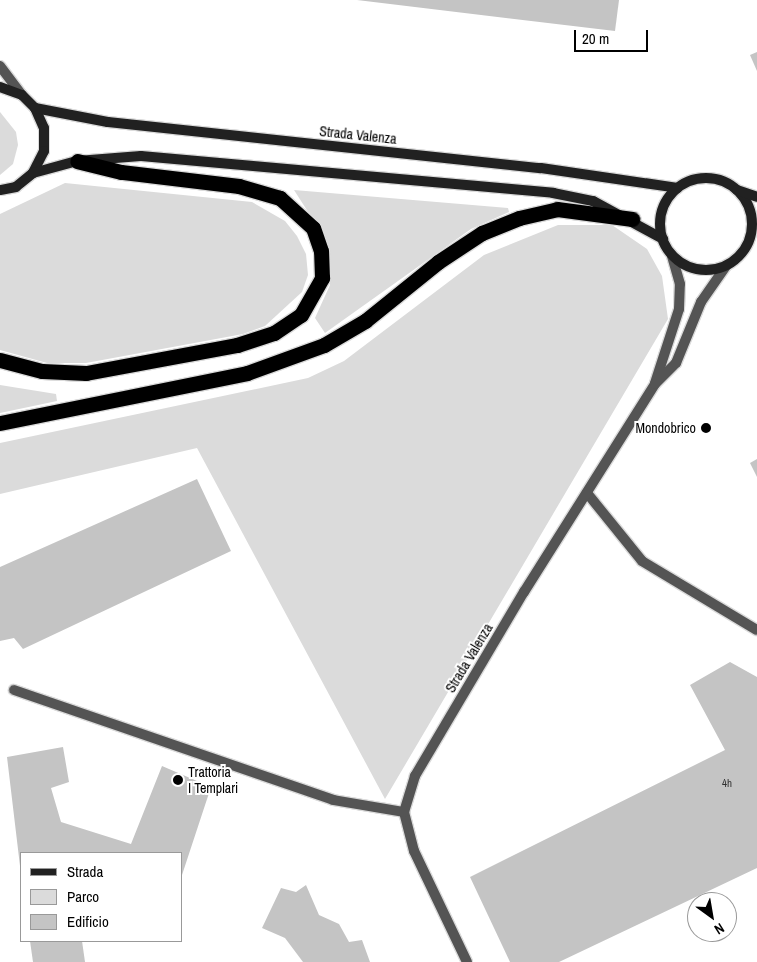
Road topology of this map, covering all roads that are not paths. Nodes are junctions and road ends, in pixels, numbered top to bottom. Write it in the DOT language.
graph roads {
  1 [pos="0,66"];
  2 [pos="0,87"];
  3 [pos="22,95"];
  4 [pos="35,108"];
  5 [pos="77,161"];
  6 [pos="33,173"];
  7 [pos="678,188"];
  8 [pos="0,190"];
  9 [pos="737,190"];
  10 [pos="757,197"];
  11 [pos="632,219"];
  12 [pos="662,240"];
  13 [pos="757,244"];
  14 [pos="742,254"];
  15 [pos="672,256"];
  16 [pos="726,266"];
  17 [pos="0,360"];
  18 [pos="655,384"];
  19 [pos="0,423"];
  20 [pos="587,493"];
  21 [pos="757,630"];
  22 [pos="14,690"];
  23 [pos="404,812"];
  24 [pos="467,962"];
  1 -- 3 [label="street"];
  2 -- 3 [label="main road"];
  3 -- 4 [label="main road"];
  4 -- 6 [label="main road"];
  4 -- 7 [label="main road, Strada Valenza"];
  5 -- 6 [label="main road, Strada Valenza"];
  5 -- 11 [label="main road, Strada Valenza"];
  5 -- 17 [label="highway"];
  6 -- 8 [label="main road"];
  7 -- 9 [label="main road, Strada Valenza"];
  7 -- 12 [label="main road"];
  9 -- 10 [label="main road, Strada Valenza"];
  9 -- 14 [label="main road"];
  11 -- 12 [label="main road, Strada Valenza"];
  11 -- 19 [label="highway"];
  12 -- 15 [label="main road, Strada Valenza"];
  13 -- 14 [label="main road, Strada Valenza"];
  14 -- 16 [label="main road, Strada Valenza"];
  15 -- 16 [label="main road, Strada Valenza"];
  15 -- 18 [label="street, Strada Valenza"];
  16 -- 18 [label="street, Strada Valenza"];
  18 -- 20 [label="street, Strada Valenza"];
  20 -- 21 [label="street"];
  20 -- 23 [label="street, Strada Valenza"];
  22 -- 23 [label="street"];
  23 -- 24 [label="street"];
}
